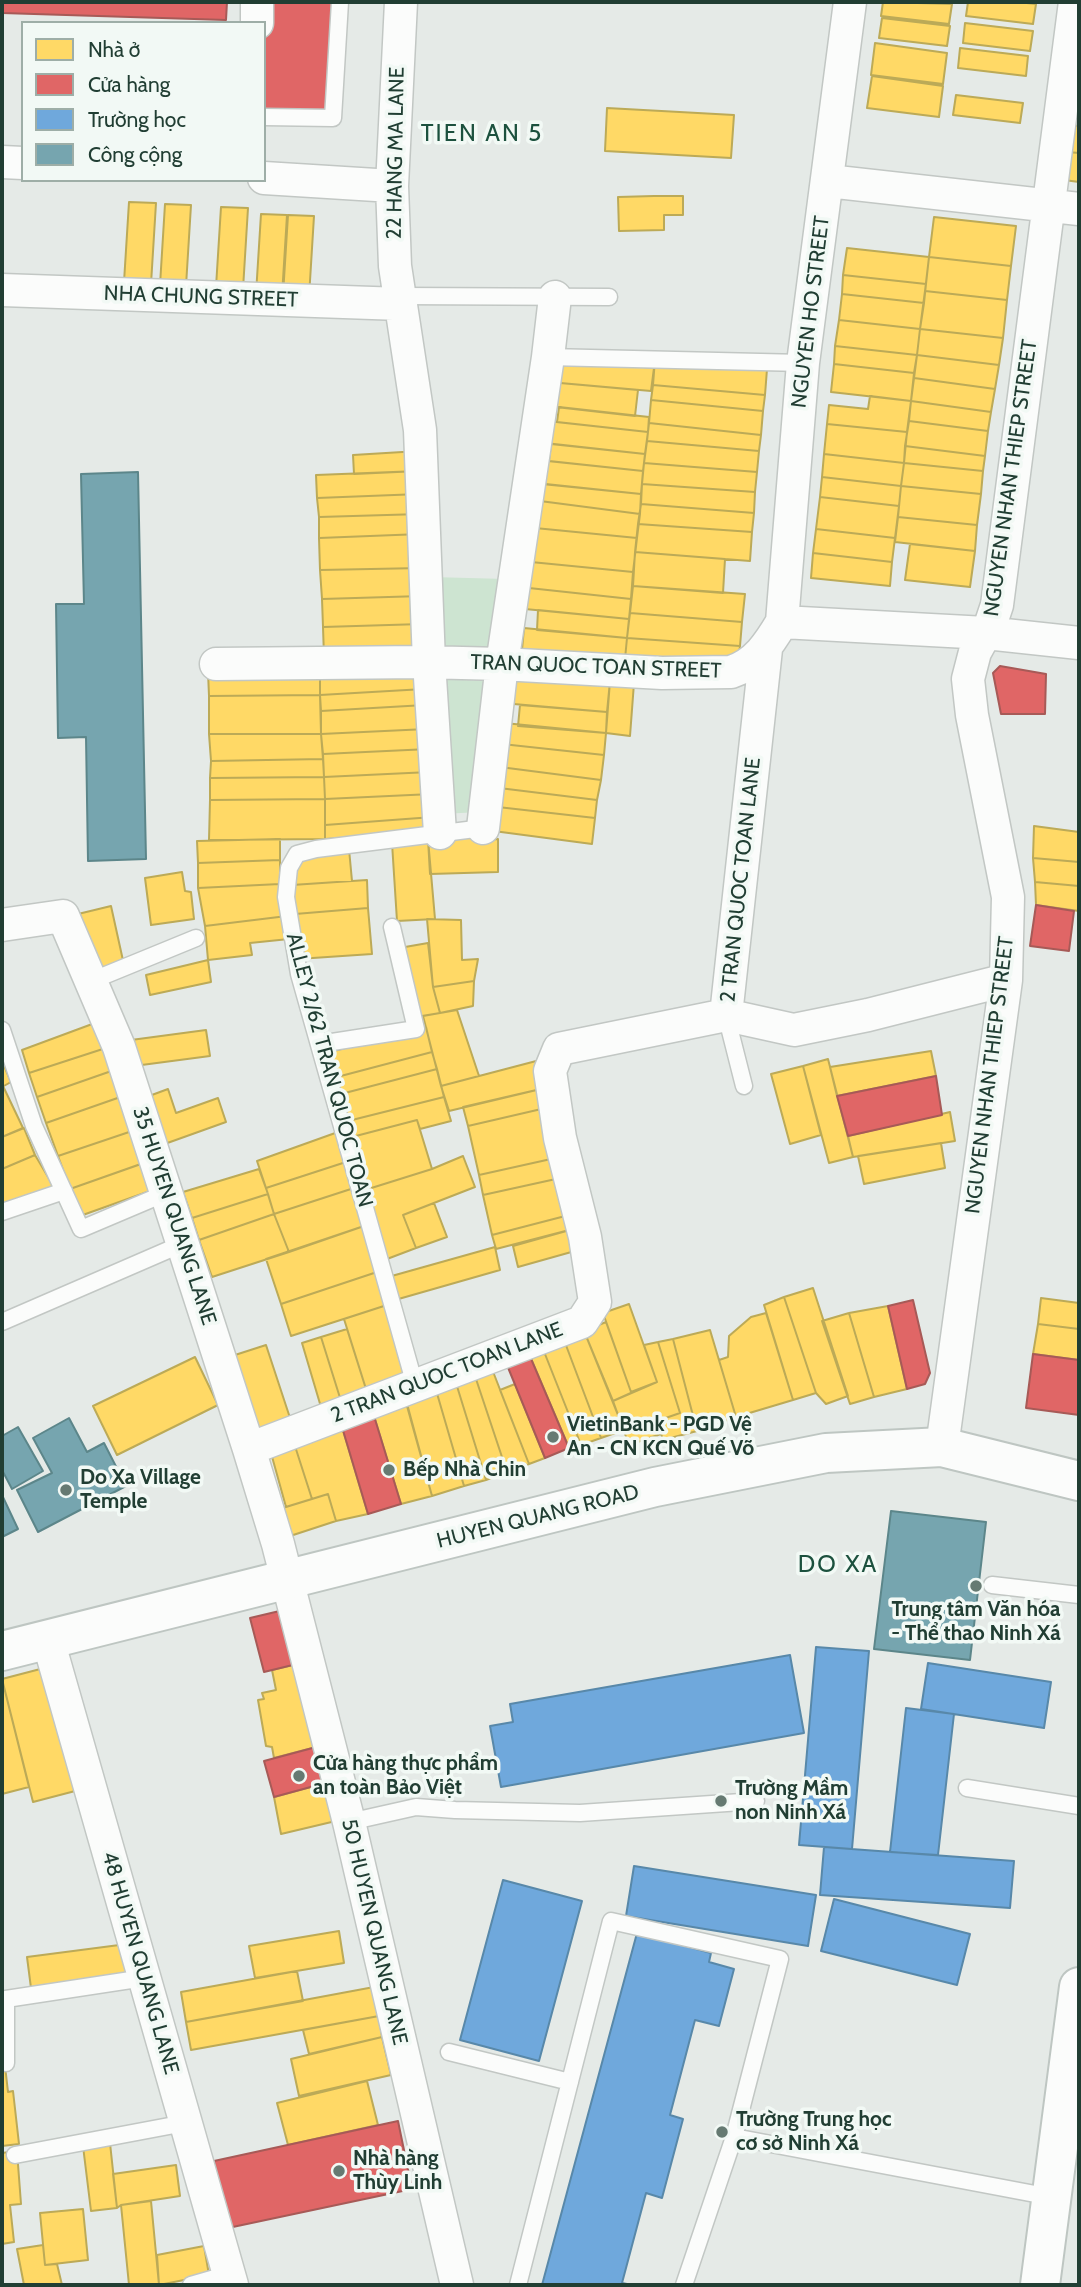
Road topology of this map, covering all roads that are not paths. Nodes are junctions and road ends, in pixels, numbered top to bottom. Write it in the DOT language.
graph roads {
  1 [pos="257,2"];
  2 [pos="340,2"];
  3 [pos="401,2"];
  4 [pos="850,2"];
  5 [pos="1075,2"];
  6 [pos="257,21"];
  7 [pos="266,117"];
  8 [pos="2,162"];
  9 [pos="21,163"];
  10 [pos="266,178"];
  11 [pos="828,181"];
  12 [pos="392,186"];
  13 [pos="1048,206"];
  14 [pos="1079,209"];
  15 [pos="2,290"];
  16 [pos="555,297"];
  17 [pos="609,297"];
  18 [pos="400,300"];
  19 [pos="548,357"];
  20 [pos="803,363"];
  21 [pos="986,633"];
  22 [pos="774,636"];
  23 [pos="1079,643"];
  24 [pos="429,662"];
  25 [pos="216,664"];
  26 [pos="502,664"];
  27 [pos="483,828"];
  28 [pos="440,833"];
  29 [pos="2,925"];
  30 [pos="392,927"];
  31 [pos="196,938"];
  32 [pos="1006,980"];
  33 [pos="91,981"];
  34 [pos="726,1015"];
  35 [pos="2,1030"];
  36 [pos="319,1044"];
  37 [pos="744,1086"];
  38 [pos="64,1191"];
  39 [pos="166,1193"];
  40 [pos="2,1212"];
  41 [pos="182,1244"];
  42 [pos="2,1322"];
  43 [pos="415,1385"];
  44 [pos="942,1447"];
  45 [pos="249,1449"];
  46 [pos="1079,1480"];
  47 [pos="288,1579"];
  48 [pos="992,1585"];
  49 [pos="1079,1595"];
  50 [pos="48,1640"];
  51 [pos="2,1651"];
  52 [pos="967,1788"];
  53 [pos="756,1801"];
  54 [pos="1079,1806"];
  55 [pos="349,1822"];
  56 [pos="144,1979"];
  57 [pos="1079,1987"];
  58 [pos="449,2052"];
  59 [pos="6,2063"];
  60 [pos="570,2082"];
  61 [pos="185,2123"];
  62 [pos="734,2137"];
  63 [pos="15,2155"];
  64 [pos="1051,2197"];
  65 [pos="230,2280"];
  66 [pos="191,2285"];
  67 [pos="457,2285"];
  68 [pos="518,2285"];
  69 [pos="684,2285"];
  70 [pos="1040,2285"];
  1 -- 6 [label="street"];
  2 -- 7 [label="lane"];
  3 -- 12 [label="street, 22 HANG MA LANE"];
  4 -- 11 [label="street, NGUYEN HO STREET"];
  5 -- 13 [label="street, NGUYEN NHAN THIEP STREET"];
  8 -- 9 [label="street"];
  10 -- 12 [label="street"];
  11 -- 13 [label="street"];
  11 -- 20 [label="street, NGUYEN HO STREET"];
  12 -- 18 [label="street, 22 HANG MA LANE"];
  13 -- 14 [label="street"];
  13 -- 21 [label="street, NGUYEN NHAN THIEP STREET"];
  15 -- 18 [label="street, NHA CHUNG STREET"];
  16 -- 17 [label="lane"];
  16 -- 18 [label="lane"];
  16 -- 19 [label="street"];
  18 -- 24 [label="street, 22 HANG MA LANE"];
  19 -- 20 [label="lane"];
  19 -- 26 [label="street"];
  20 -- 22 [label="street, NGUYEN HO STREET"];
  21 -- 22 [label="street"];
  21 -- 23 [label="street"];
  21 -- 32 [label="street, NGUYEN NHAN THIEP STREET"];
  22 -- 26 [label="street, TRAN QUOC TOAN STREET"];
  22 -- 34 [label="street, 2 TRAN QUOC TOAN LANE"];
  24 -- 25 [label="street, TRAN QUOC TOAN STREET"];
  24 -- 26 [label="street, TRAN QUOC TOAN STREET"];
  24 -- 28 [label="street, 22 HANG MA LANE"];
  26 -- 27 [label="street"];
  27 -- 28 [label="lane, ALLEY 2/62 TRAN QUOC TOAN"];
  28 -- 36 [label="lane, ALLEY 2/62 TRAN QUOC TOAN"];
  29 -- 33 [label="street, 35 HUYEN QUANG LANE"];
  30 -- 36 [label="lane"];
  31 -- 33 [label="lane"];
  32 -- 34 [label="street"];
  32 -- 44 [label="street, NGUYEN NHAN THIEP STREET"];
  33 -- 39 [label="street, 35 HUYEN QUANG LANE"];
  34 -- 37 [label="lane"];
  34 -- 43 [label="street, 2 TRAN QUOC TOAN LANE"];
  35 -- 38 [label="lane"];
  36 -- 43 [label="lane, ALLEY 2/62 TRAN QUOC TOAN"];
  38 -- 39 [label="lane"];
  38 -- 40 [label="lane"];
  39 -- 41 [label="street, 35 HUYEN QUANG LANE"];
  41 -- 42 [label="lane"];
  41 -- 45 [label="street, 35 HUYEN QUANG LANE"];
  43 -- 45 [label="street, 2 TRAN QUOC TOAN LANE"];
  44 -- 46 [label="street, HUYEN QUANG ROAD"];
  44 -- 47 [label="street, HUYEN QUANG ROAD"];
  45 -- 47 [label="street, 35 HUYEN QUANG LANE"];
  47 -- 50 [label="street, HUYEN QUANG ROAD"];
  47 -- 55 [label="street, 50 HUYEN QUANG LANE"];
  48 -- 49 [label="lane"];
  50 -- 51 [label="street, HUYEN QUANG ROAD"];
  50 -- 56 [label="street, 48 HUYEN QUANG LANE"];
  52 -- 54 [label="lane"];
  53 -- 55 [label="lane"];
  55 -- 67 [label="street, 50 HUYEN QUANG LANE"];
  56 -- 59 [label="lane"];
  56 -- 61 [label="street, 48 HUYEN QUANG LANE"];
  57 -- 64 [label="street"];
  58 -- 60 [label="lane"];
  60 -- 62 [label="lane"];
  60 -- 68 [label="lane"];
  61 -- 63 [label="lane"];
  61 -- 65 [label="street, 48 HUYEN QUANG LANE"];
  62 -- 64 [label="lane"];
  62 -- 69 [label="lane"];
  64 -- 70 [label="street"];
  65 -- 66 [label="lane"];
}
